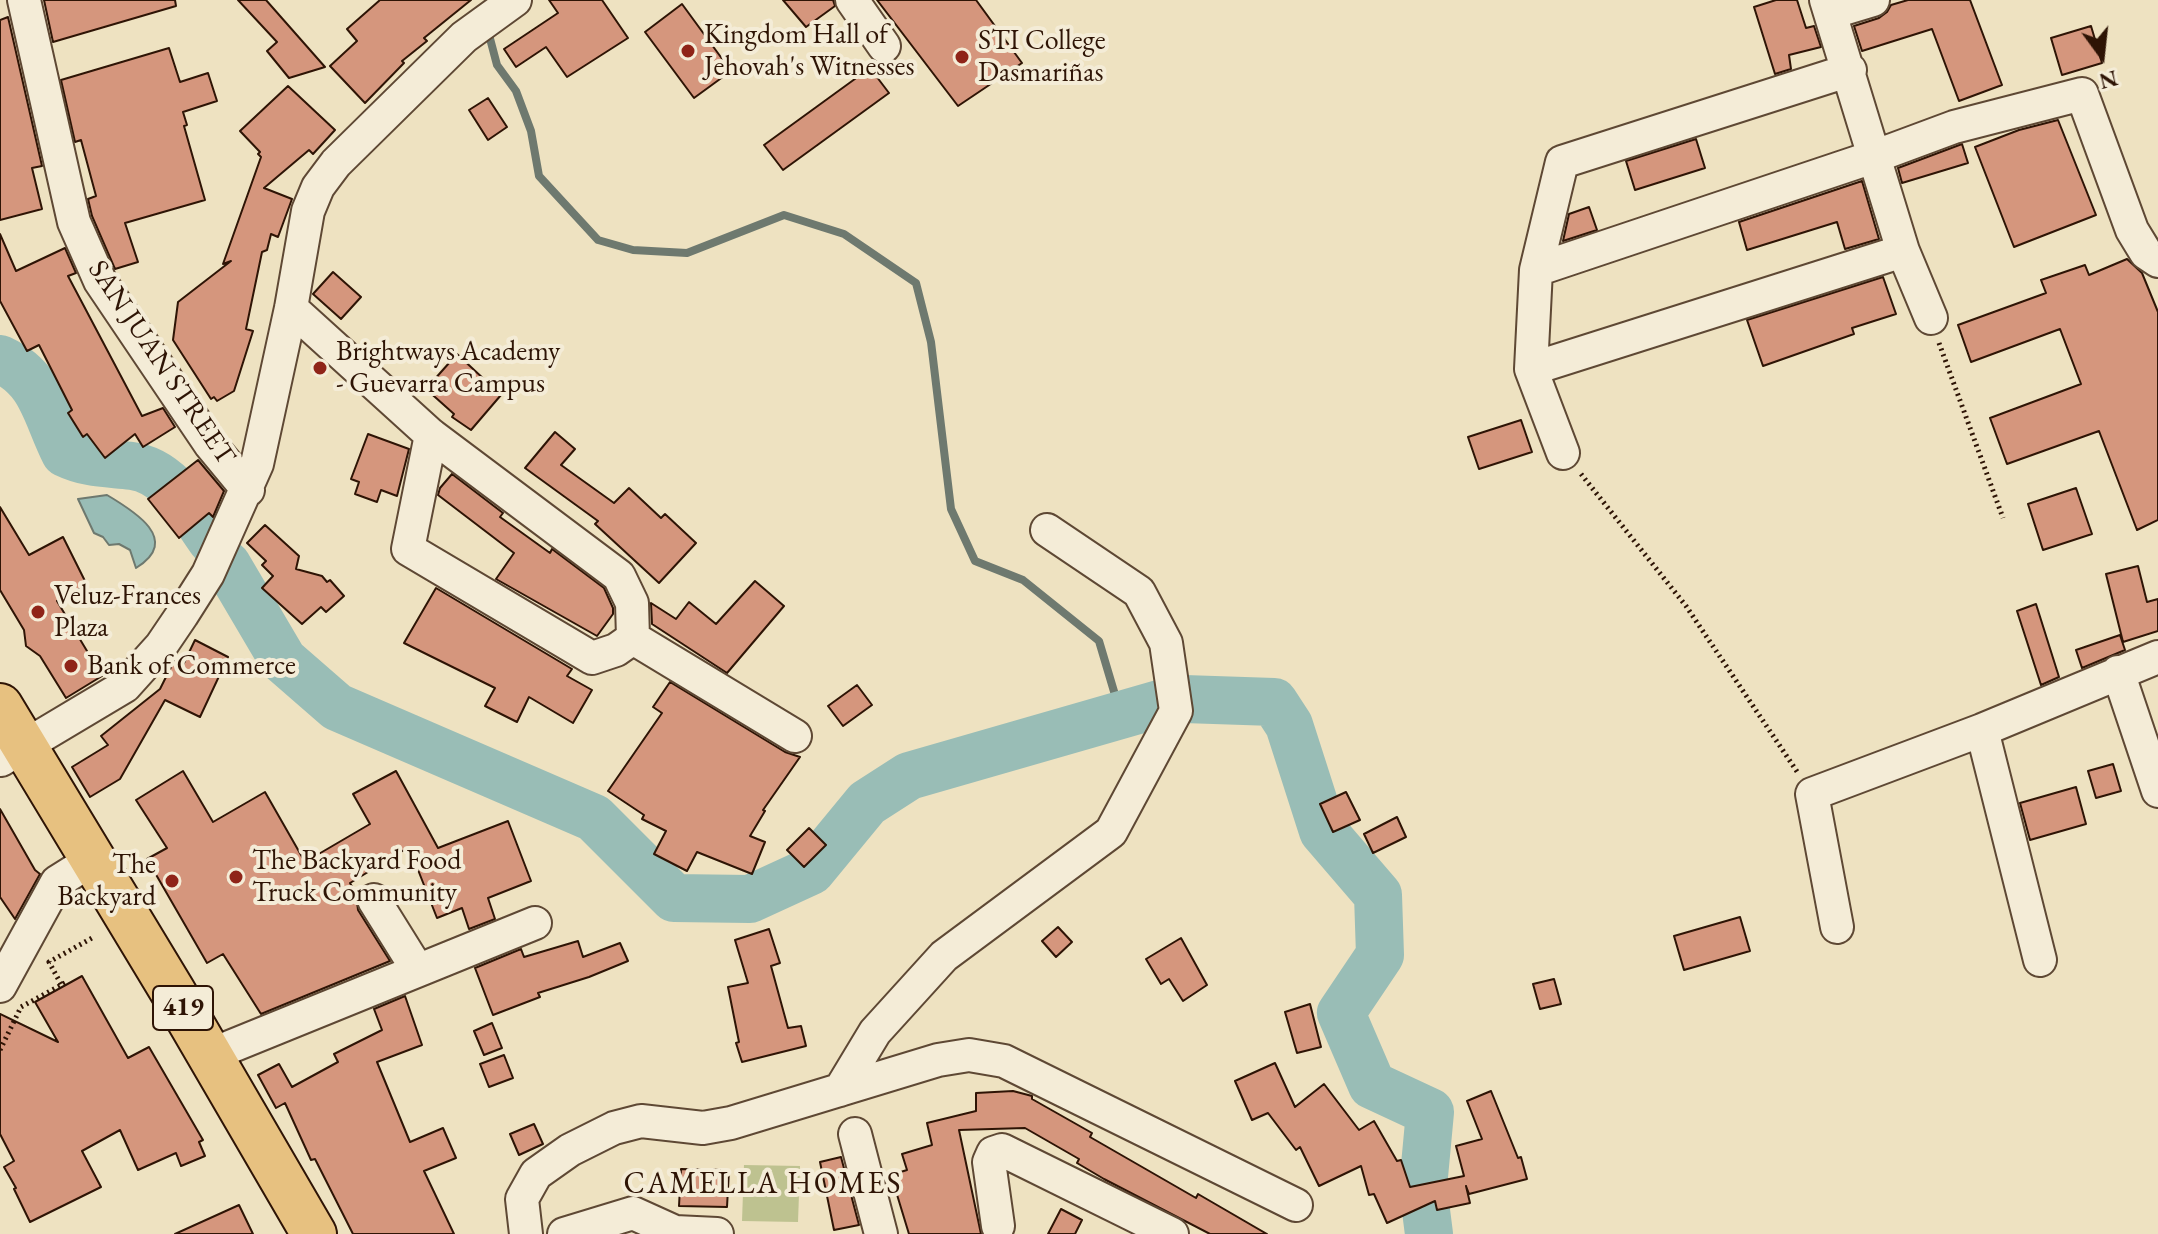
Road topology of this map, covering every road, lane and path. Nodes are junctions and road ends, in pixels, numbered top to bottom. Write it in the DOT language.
graph roads {
  1 [pos="24,0"];
  2 [pos="515,0"];
  3 [pos="852,0"];
  4 [pos="1873,0"];
  5 [pos="1828,6"];
  6 [pos="884,46"];
  7 [pos="1850,70"];
  8 [pos="1876,156"];
  9 [pos="1903,251"];
  10 [pos="2158,261"];
  11 [pos="1536,270"];
  12 [pos="291,308"];
  13 [pos="1931,318"];
  14 [pos="1531,369"];
  15 [pos="431,435"];
  16 [pos="1563,453"];
  17 [pos="248,490"];
  18 [pos="2003,518"];
  19 [pos="1047,530"];
  20 [pos="633,638"];
  21 [pos="2158,657"];
  22 [pos="2118,672"];
  23 [pos="0,706"];
  24 [pos="1982,730"];
  25 [pos="795,736"];
  26 [pos="9,755"];
  27 [pos="2158,791"];
  28 [pos="1812,794"];
  29 [pos="82,867"];
  30 [pos="374,900"];
  31 [pos="535,923"];
  32 [pos="1837,927"];
  33 [pos="92,938"];
  34 [pos="2040,960"];
  35 [pos="417,969"];
  36 [pos="0,986"];
  37 [pos="0,1050"];
  38 [pos="210,1055"];
  39 [pos="840,1090"];
  40 [pos="855,1134"];
  41 [pos="257,1164"];
  42 [pos="1296,1205"];
  43 [pos="998,1226"];
  44 [pos="571,1233"];
  45 [pos="672,1233"];
  46 [pos="280,1234"];
  47 [pos="314,1234"];
  48 [pos="526,1234"];
  49 [pos="717,1234"];
  50 [pos="881,1234"];
  51 [pos="1172,1234"];
  1 -- 17 [label="street, SAN JUAN STREET"];
  2 -- 12 [label="street"];
  3 -- 6 [label="street"];
  4 -- 5 [label="street"];
  5 -- 7 [label="street"];
  7 -- 8 [label="street"];
  7 -- 11 [label="street"];
  8 -- 9 [label="street"];
  8 -- 10 [label="street"];
  8 -- 11 [label="street"];
  9 -- 13 [label="street"];
  9 -- 14 [label="street"];
  11 -- 14 [label="street"];
  12 -- 15 [label="street"];
  12 -- 17 [label="street"];
  13 -- 18 [label="path"];
  14 -- 16 [label="street"];
  15 -- 20 [label="street"];
  15 -- 20 [label="street"];
  16 -- 28 [label="path"];
  17 -- 26 [label="street"];
  19 -- 39 [label="street"];
  20 -- 25 [label="street"];
  21 -- 22 [label="street"];
  22 -- 24 [label="street"];
  22 -- 27 [label="street"];
  23 -- 26 [label="highway, 419"];
  24 -- 28 [label="street"];
  24 -- 34 [label="street"];
  26 -- 29 [label="highway, 419"];
  28 -- 32 [label="street"];
  29 -- 36 [label="street"];
  29 -- 38 [label="highway, 419"];
  29 -- 41 [label="highway, 419"];
  30 -- 35 [label="street"];
  31 -- 35 [label="street"];
  33 -- 37 [label="path"];
  35 -- 38 [label="street"];
  38 -- 41 [label="highway, 419"];
  39 -- 42 [label="street"];
  39 -- 48 [label="street"];
  40 -- 50 [label="street"];
  41 -- 46 [label="highway, 419"];
  41 -- 47 [label="highway, 419"];
  43 -- 51 [label="street"];
  44 -- 45 [label="street"];
  45 -- 49 [label="street"];
}
